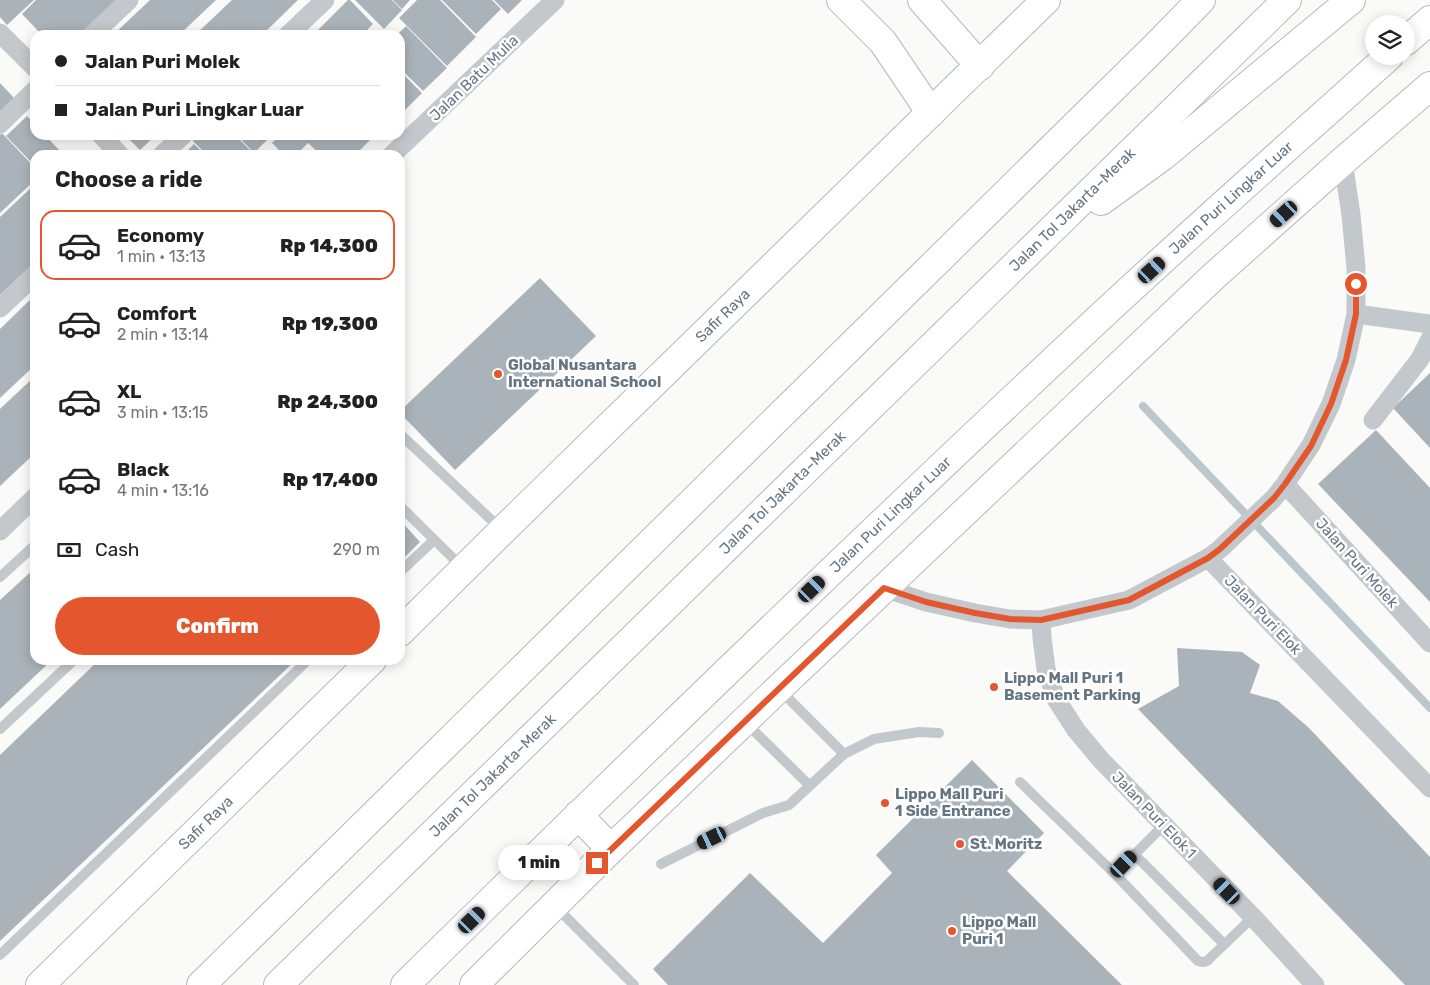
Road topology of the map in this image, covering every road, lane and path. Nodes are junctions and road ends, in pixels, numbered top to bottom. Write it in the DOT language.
graph roads {
  1 [pos="129,0"];
  2 [pos="325,0"];
  3 [pos="555,0"];
  4 [pos="841,0"];
  5 [pos="922,0"];
  6 [pos="1046,0"];
  7 [pos="1201,0"];
  8 [pos="1287,0"];
  9 [pos="1351,0"];
  10 [pos="1430,20"];
  11 [pos="97,30"];
  12 [pos="293,30"];
  13 [pos="0,33"];
  14 [pos="1415,33"];
  15 [pos="30,63"];
  16 [pos="1379,65"];
  17 [pos="980,66"];
  18 [pos="1430,86"];
  19 [pos="30,95"];
  20 [pos="930,113"];
  21 [pos="0,124"];
  22 [pos="106,140"];
  23 [pos="178,140"];
  24 [pos="115,150"];
  25 [pos="167,150"];
  26 [pos="397,150"];
  27 [pos="1343,161"];
  28 [pos="1017,263"];
  29 [pos="30,280"];
  30 [pos="0,308"];
  31 [pos="1356,314"];
  32 [pos="1430,324"];
  33 [pos="1430,339"];
  34 [pos="1373,420"];
  35 [pos="405,439"];
  36 [pos="1279,491"];
  37 [pos="30,502"];
  38 [pos="405,511"];
  39 [pos="0,531"];
  40 [pos="502,531"];
  41 [pos="434,540"];
  42 [pos="30,549"];
  43 [pos="1214,553"];
  44 [pos="405,567"];
  45 [pos="465,569"];
  46 [pos="0,577"];
  47 [pos="884,588"];
  48 [pos="1041,620"];
  49 [pos="405,627"];
  50 [pos="1430,643"];
  51 [pos="69,665"];
  52 [pos="303,665"];
  53 [pos="367,665"];
  54 [pos="778,689"];
  55 [pos="745,722"];
  56 [pos="0,729"];
  57 [pos="939,733"];
  58 [pos="844,754"];
  59 [pos="1020,782"];
  60 [pos="810,785"];
  61 [pos="1430,788"];
  62 [pos="578,815"];
  63 [pos="1164,825"];
  64 [pos="611,849"];
  65 [pos="1134,854"];
  66 [pos="661,864"];
  67 [pos="1114,874"];
  68 [pos="554,905"];
  69 [pos="1252,917"];
  70 [pos="1224,944"];
  71 [pos="0,955"];
  72 [pos="40,985"];
  73 [pos="201,985"];
  74 [pos="278,985"];
  75 [pos="405,985"];
  76 [pos="474,985"];
  77 [pos="634,985"];
  78 [pos="1315,985"];
  1 -- 11 [label="street"];
  2 -- 12 [label="street"];
  3 -- 26 [label="street, Jalan Batu Mulia"];
  4 -- 20 [label="main road"];
  5 -- 17 [label="main road"];
  6 -- 17 [label="main road, Safir Raya"];
  7 -- 73 [label="main road"];
  8 -- 28 [label="main road, Jalan Tol Jakarta–Merak"];
  9 -- 28 [label="main road"];
  10 -- 14 [label="main road"];
  13 -- 15 [label="street"];
  16 -- 62 [label="main road, Jalan Puri Lingkar Luar"];
  17 -- 20 [label="main road, Safir Raya"];
  18 -- 27 [label="main road"];
  19 -- 21 [label="street"];
  20 -- 40 [label="main road, Safir Raya"];
  22 -- 24 [label="street"];
  23 -- 25 [label="street"];
  27 -- 31 [label="street"];
  27 -- 47 [label="main road"];
  28 -- 74 [label="main road, Jalan Tol Jakarta–Merak"];
  29 -- 30 [label="street"];
  31 -- 32 [label="street"];
  31 -- 36 [label="street"];
  33 -- 34 [label="street"];
  35 -- 40 [label="lane"];
  36 -- 43 [label="street"];
  36 -- 50 [label="street, Jalan Puri Molek"];
  37 -- 39 [label="street"];
  38 -- 41 [label="lane"];
  40 -- 45 [label="main road, Safir Raya"];
  41 -- 44 [label="lane"];
  41 -- 45 [label="lane"];
  42 -- 46 [label="lane"];
  43 -- 48 [label="street"];
  43 -- 61 [label="street, Jalan Puri Elok"];
  45 -- 49 [label="main road, Safir Raya"];
  47 -- 48 [label="street"];
  47 -- 54 [label="main road"];
  48 -- 63 [label="street, Jalan Puri Elok 1"];
  51 -- 56 [label="lane"];
  52 -- 71 [label="lane"];
  53 -- 72 [label="main road, Safir Raya"];
  54 -- 55 [label="main road"];
  54 -- 58 [label="lane"];
  55 -- 60 [label="lane"];
  55 -- 64 [label="main road"];
  57 -- 58 [label="lane"];
  58 -- 60 [label="lane"];
  59 -- 67 [label="lane"];
  60 -- 66 [label="lane"];
  62 -- 64 [label="main road"];
  62 -- 75 [label="main road, Jalan Puri Lingkar Luar"];
  63 -- 65 [label="lane"];
  63 -- 69 [label="street, Jalan Puri Elok 1"];
  64 -- 68 [label="main road"];
  65 -- 67 [label="lane"];
  65 -- 70 [label="lane"];
  67 -- 70 [label="lane"];
  68 -- 76 [label="main road"];
  68 -- 77 [label="lane"];
  69 -- 70 [label="lane"];
  69 -- 78 [label="street, Jalan Puri Elok 1"];
}
